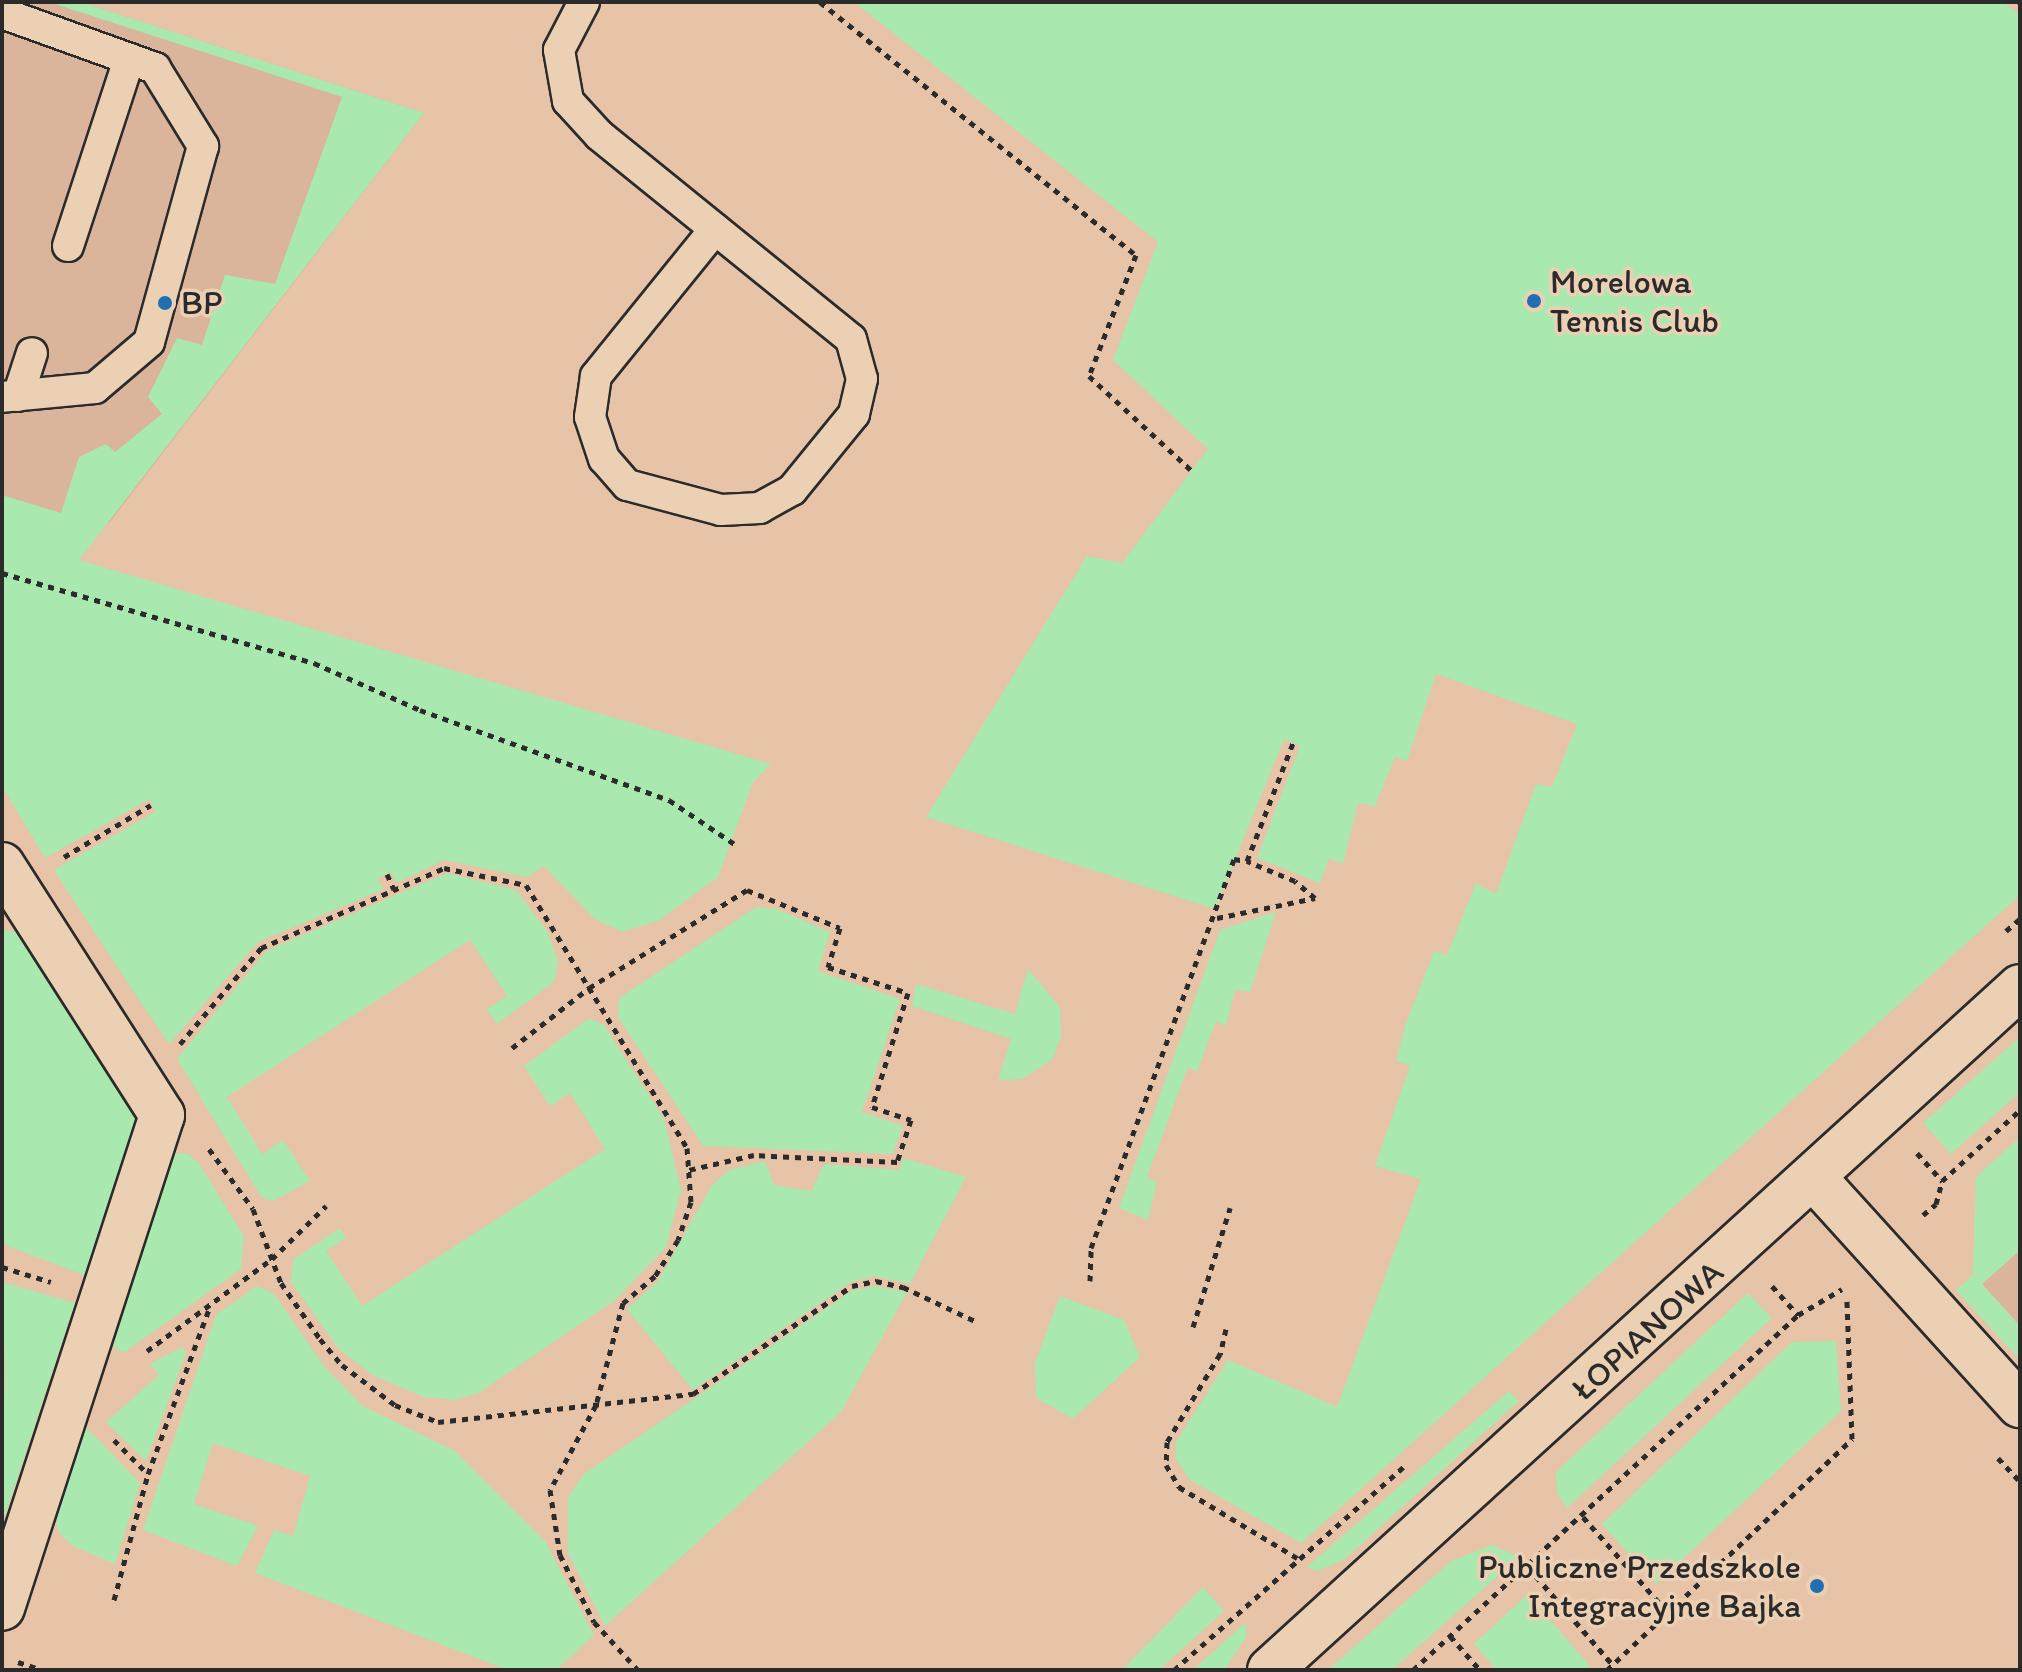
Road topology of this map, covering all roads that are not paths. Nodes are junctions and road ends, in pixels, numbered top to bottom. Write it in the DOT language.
graph roads {
  1 [pos="584,2"];
  2 [pos="2,13"];
  3 [pos="129,59"];
  4 [pos="715,229"];
  5 [pos="68,246"];
  6 [pos="32,353"];
  7 [pos="10,396"];
  8 [pos="9,876"];
  9 [pos="2020,987"];
  10 [pos="1813,1177"];
  11 [pos="2020,1405"];
  12 [pos="2,1608"];
  13 [pos="1270,1670"];
  1 -- 4 [label="lane"];
  2 -- 3 [label="lane"];
  3 -- 5 [label="lane"];
  3 -- 7 [label="lane"];
  4 -- 4 [label="lane"];
  6 -- 7 [label="lane"];
  8 -- 12 [label="street"];
  9 -- 10 [label="street, ŁOPIANOWA"];
  10 -- 11 [label="street"];
  10 -- 13 [label="street, ŁOPIANOWA"];
}
